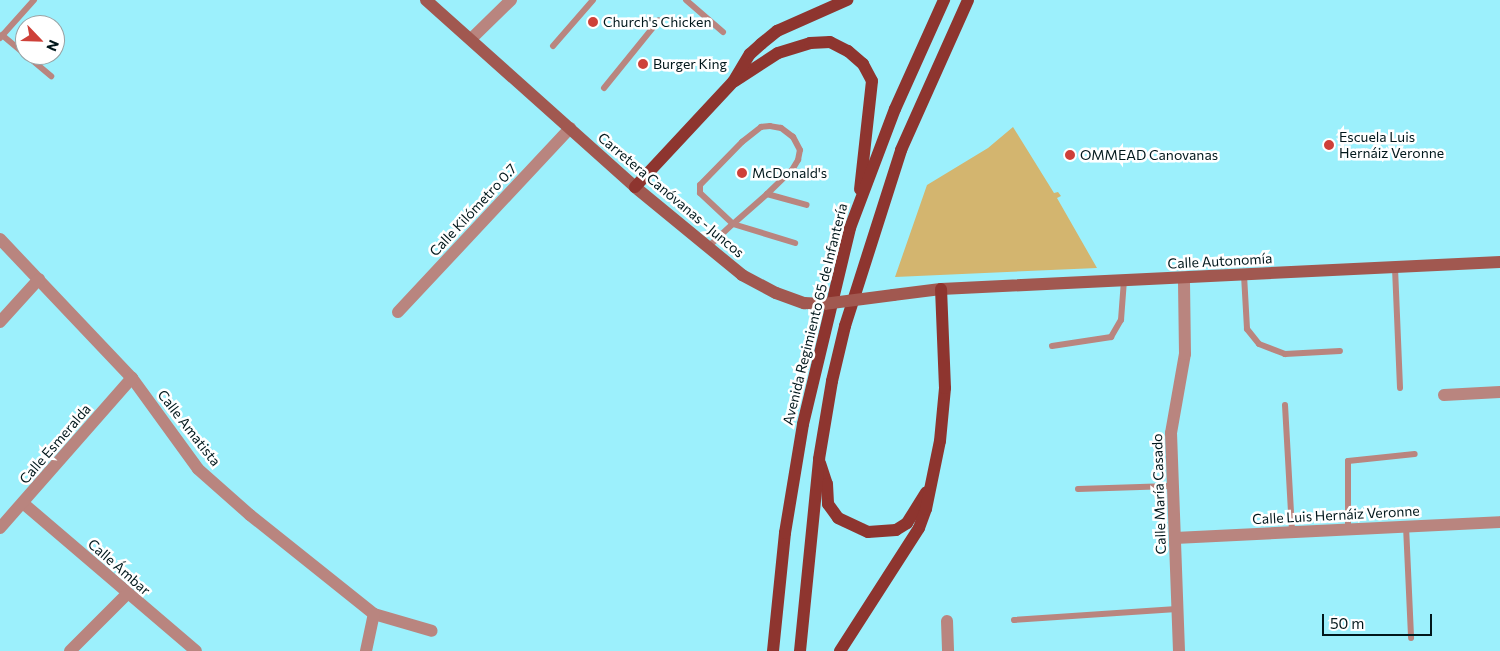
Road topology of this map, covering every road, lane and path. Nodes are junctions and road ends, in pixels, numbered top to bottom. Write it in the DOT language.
graph roads {
  1 [pos="34,0"];
  2 [pos="426,0"];
  3 [pos="511,0"];
  4 [pos="592,0"];
  5 [pos="686,0"];
  6 [pos="847,0"];
  7 [pos="944,0"];
  8 [pos="968,0"];
  9 [pos="659,20"];
  10 [pos="723,32"];
  11 [pos="1,36"];
  12 [pos="471,39"];
  13 [pos="554,46"];
  14 [pos="15,47"];
  15 [pos="38,65"];
  16 [pos="51,76"];
  17 [pos="733,82"];
  18 [pos="604,88"];
  19 [pos="570,128"];
  20 [pos="636,187"];
  21 [pos="767,194"];
  22 [pos="860,196"];
  23 [pos="807,205"];
  24 [pos="733,224"];
  25 [pos="0,239"];
  26 [pos="795,243"];
  27 [pos="708,247"];
  28 [pos="1500,262"];
  29 [pos="1395,268"];
  30 [pos="1244,274"];
  31 [pos="1184,278"];
  32 [pos="39,279"];
  33 [pos="1124,280"];
  34 [pos="940,289"];
  35 [pos="398,312"];
  36 [pos="0,322"];
  37 [pos="1052,346"];
  38 [pos="1340,351"];
  39 [pos="132,378"];
  40 [pos="1400,388"];
  41 [pos="1500,392"];
  42 [pos="1444,395"];
  43 [pos="1285,405"];
  44 [pos="1415,454"];
  45 [pos="819,459"];
  46 [pos="933,480"];
  47 [pos="1171,486"];
  48 [pos="1078,489"];
  49 [pos="24,504"];
  50 [pos="1500,522"];
  51 [pos="1406,526"];
  52 [pos="0,528"];
  53 [pos="1348,530"];
  54 [pos="1292,532"];
  55 [pos="1174,538"];
  56 [pos="127,594"];
  57 [pos="1177,609"];
  58 [pos="374,614"];
  59 [pos="1014,620"];
  60 [pos="947,621"];
  61 [pos="432,631"];
  62 [pos="1411,638"];
  63 [pos="70,651"];
  64 [pos="196,651"];
  65 [pos="366,651"];
  66 [pos="773,651"];
  67 [pos="800,651"];
  68 [pos="840,651"];
  69 [pos="948,651"];
  70 [pos="1179,651"];
  1 -- 11 [label="lane"];
  2 -- 12 [label="main road, Carretera Canóvanas - Juncos"];
  3 -- 12 [label="street"];
  4 -- 13 [label="lane"];
  5 -- 10 [label="lane"];
  6 -- 17 [label="main road"];
  7 -- 22 [label="main road, Avenida Regimiento 65 de Infantería"];
  8 -- 45 [label="main road"];
  9 -- 18 [label="lane"];
  11 -- 14 [label="lane"];
  12 -- 19 [label="main road, Carretera Canóvanas - Juncos"];
  15 -- 16 [label="lane"];
  17 -- 20 [label="main road"];
  17 -- 22 [label="main road"];
  19 -- 20 [label="main road, Carretera Canóvanas - Juncos"];
  19 -- 35 [label="street, Calle Kilómetro 0.7"];
  20 -- 27 [label="main road, Carretera Canóvanas - Juncos"];
  21 -- 23 [label="lane"];
  21 -- 24 [label="lane"];
  21 -- 24 [label="lane"];
  22 -- 66 [label="main road, Avenida Regimiento 65 de Infantería"];
  24 -- 26 [label="lane"];
  24 -- 27 [label="lane"];
  25 -- 32 [label="street, Calle Amatista"];
  27 -- 34 [label="main road, Carretera Canóvanas - Juncos, bridge"];
  28 -- 29 [label="main road, Calle Autonomía"];
  29 -- 30 [label="main road, Calle Autonomía"];
  29 -- 40 [label="lane"];
  30 -- 31 [label="main road, Calle Autonomía"];
  30 -- 38 [label="lane"];
  31 -- 33 [label="main road, Calle Autonomía"];
  31 -- 47 [label="street, Calle María Casado"];
  32 -- 36 [label="street"];
  32 -- 39 [label="street, Calle Amatista"];
  33 -- 34 [label="main road, Calle Autonomía"];
  33 -- 37 [label="lane"];
  34 -- 46 [label="main road"];
  39 -- 49 [label="street, Calle Esmeralda"];
  39 -- 58 [label="street, Calle Amatista"];
  41 -- 42 [label="street"];
  43 -- 54 [label="lane"];
  44 -- 53 [label="lane"];
  45 -- 46 [label="main road"];
  45 -- 67 [label="main road"];
  46 -- 68 [label="main road"];
  47 -- 48 [label="lane"];
  47 -- 55 [label="street, Calle María Casado"];
  49 -- 52 [label="street, Calle Esmeralda"];
  49 -- 56 [label="street, Calle Ámbar"];
  50 -- 51 [label="street, Calle Luis Hernáiz Veronne"];
  51 -- 53 [label="street, Calle Luis Hernáiz Veronne"];
  51 -- 62 [label="lane"];
  53 -- 54 [label="street, Calle Luis Hernáiz Veronne"];
  54 -- 55 [label="street, Calle Luis Hernáiz Veronne"];
  55 -- 57 [label="street, Calle María Casado"];
  56 -- 63 [label="street"];
  56 -- 64 [label="street, Calle Ámbar"];
  57 -- 59 [label="lane"];
  57 -- 70 [label="street, Calle María Casado"];
  58 -- 61 [label="street, Calle Amatista"];
  58 -- 65 [label="street"];
  60 -- 69 [label="street"];
}
